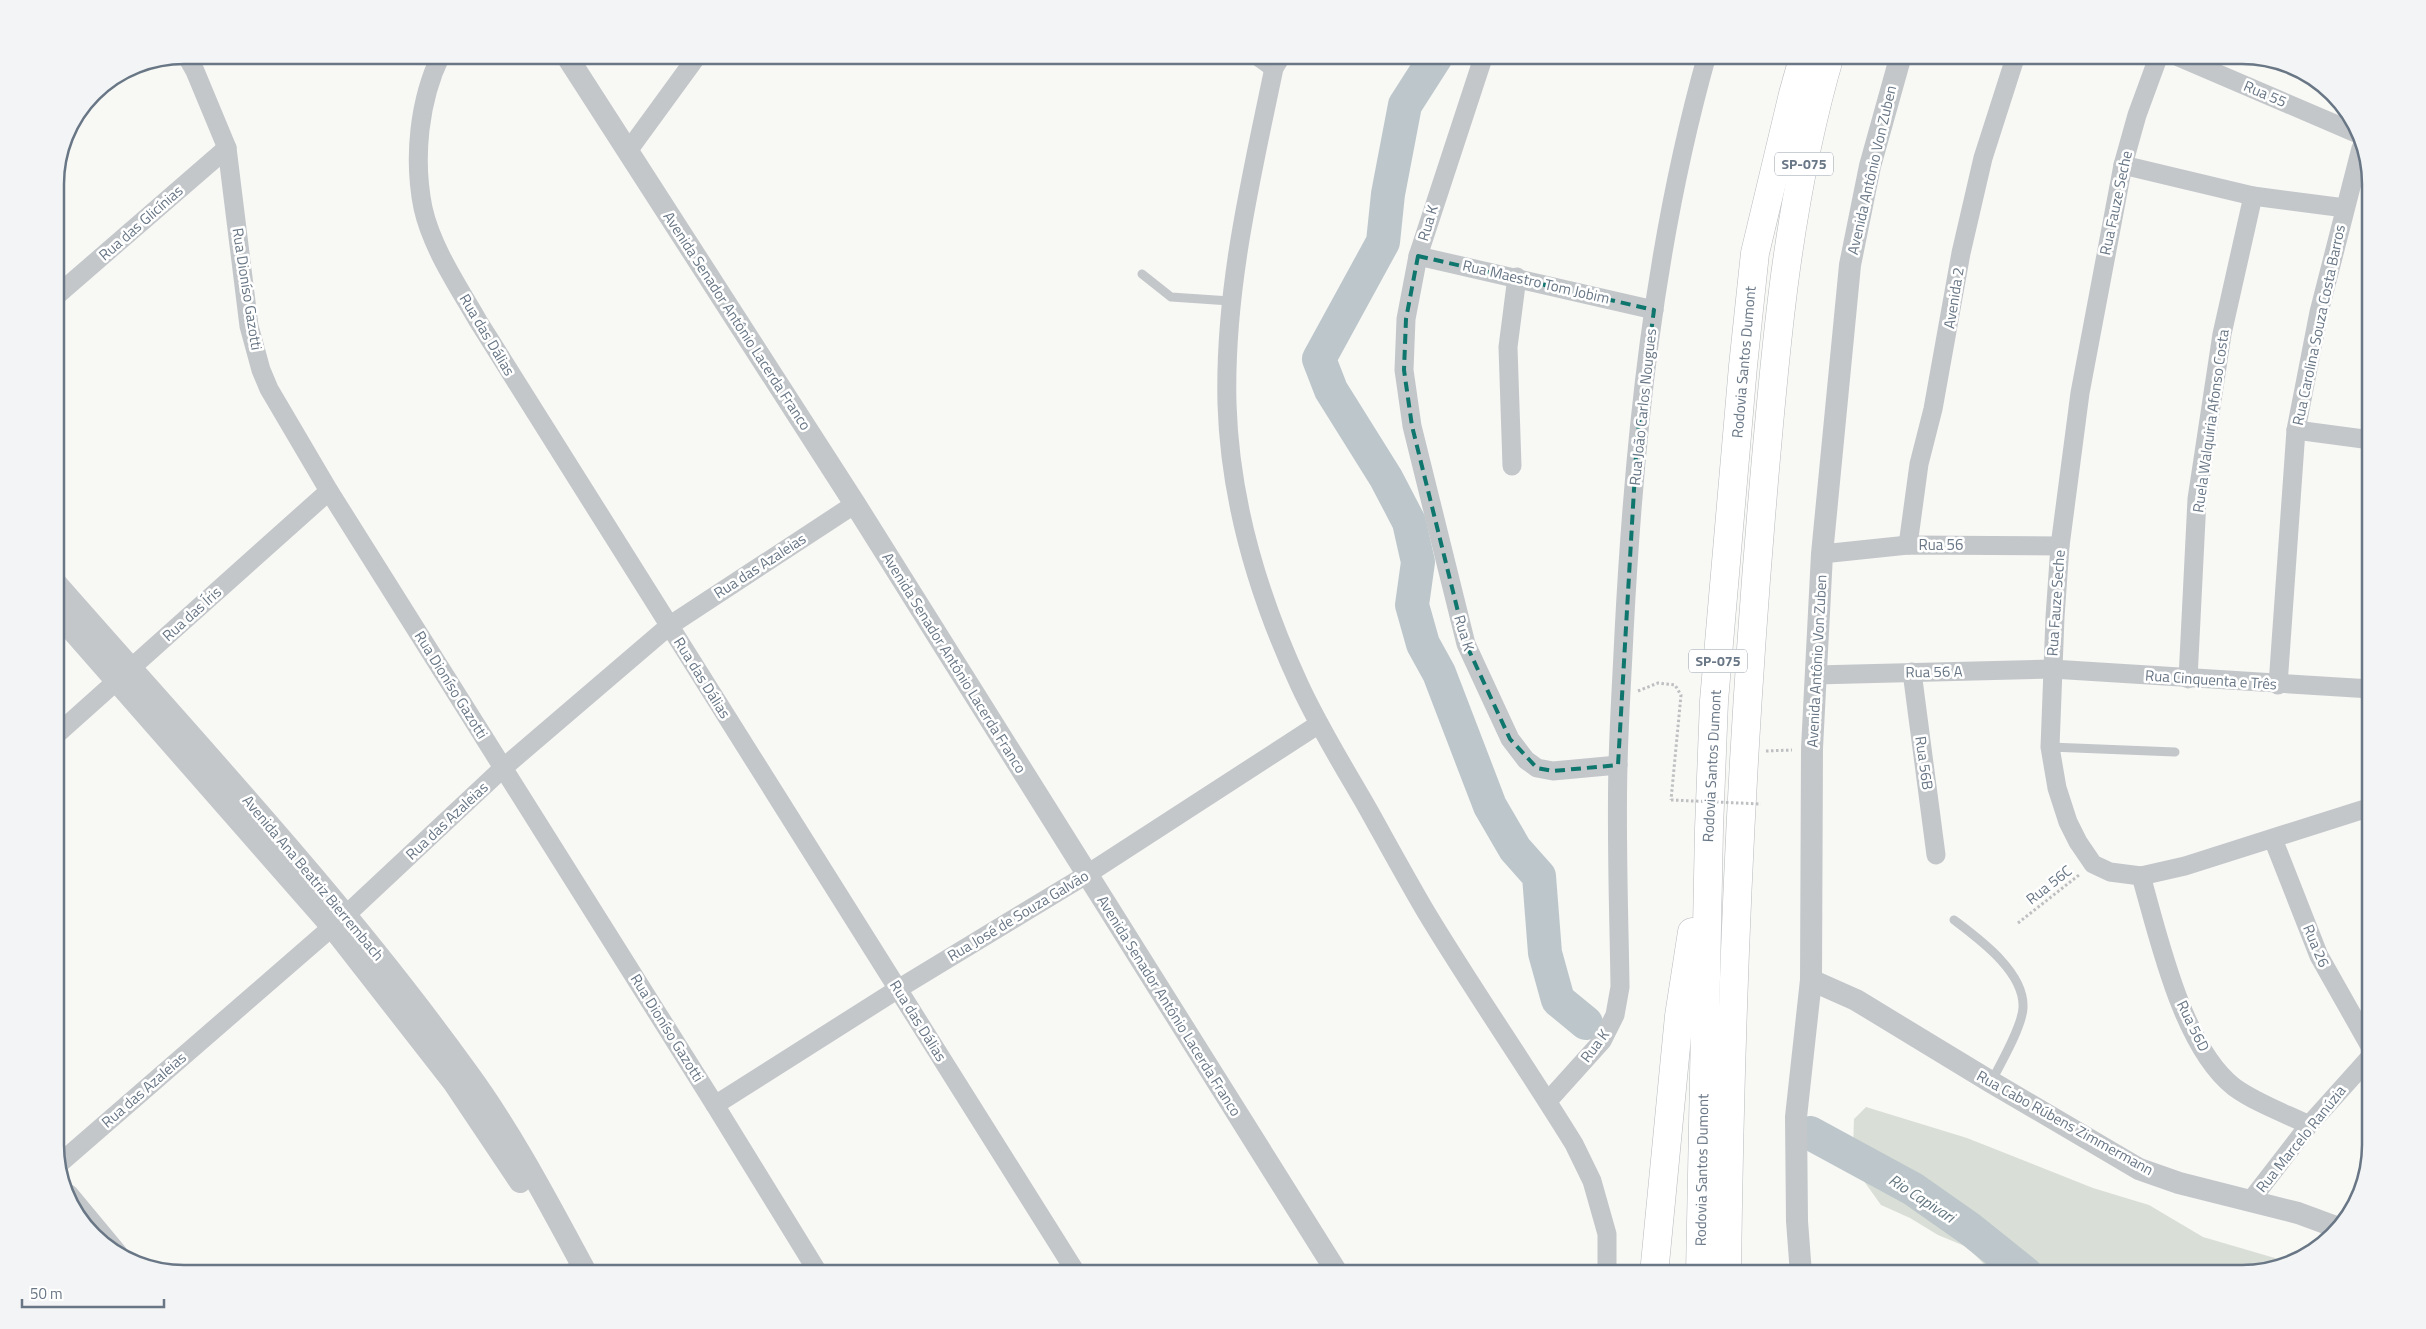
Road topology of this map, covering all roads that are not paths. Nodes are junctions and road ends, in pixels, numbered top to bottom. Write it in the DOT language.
graph roads {
  1 [pos="191,64"];
  2 [pos="437,64"];
  3 [pos="572,64"];
  4 [pos="691,64"];
  5 [pos="1278,64"];
  6 [pos="1481,64"];
  7 [pos="1704,64"];
  8 [pos="1801,64"];
  9 [pos="1828,64"];
  10 [pos="1898,64"];
  11 [pos="2013,64"];
  12 [pos="2156,64"];
  13 [pos="2195,64"];
  14 [pos="2350,131"];
  15 [pos="227,148"];
  16 [pos="628,151"];
  17 [pos="2359,156"];
  18 [pos="2123,165"];
  19 [pos="2253,196"];
  20 [pos="2345,208"];
  21 [pos="1418,256"];
  22 [pos="1142,274"];
  23 [pos="1517,277"];
  24 [pos="64,289"];
  25 [pos="1230,301"];
  26 [pos="1654,310"];
  27 [pos="2296,430"];
  28 [pos="2362,439"];
  29 [pos="1512,466"];
  30 [pos="329,491"];
  31 [pos="855,504"];
  32 [pos="1908,545"];
  33 [pos="2060,546"];
  34 [pos="1822,554"];
  35 [pos="64,594"];
  36 [pos="64,619"];
  37 [pos="669,626"];
  38 [pos="2052,669"];
  39 [pos="1912,672"];
  40 [pos="125,675"];
  41 [pos="1815,675"];
  42 [pos="2188,679"];
  43 [pos="2278,684"];
  44 [pos="2362,689"];
  45 [pos="1319,724"];
  46 [pos="64,728"];
  47 [pos="2050,746"];
  48 [pos="2176,752"];
  49 [pos="1618,765"];
  50 [pos="503,768"];
  51 [pos="2362,810"];
  52 [pos="1709,829"];
  53 [pos="2274,838"];
  54 [pos="1936,855"];
  55 [pos="1086,875"];
  56 [pos="2141,876"];
  57 [pos="339,920"];
  58 [pos="1954,920"];
  59 [pos="1812,980"];
  60 [pos="898,989"];
  61 [pos="2362,1033"];
  62 [pos="2362,1066"];
  63 [pos="1991,1082"];
  64 [pos="1548,1101"];
  65 [pos="715,1105"];
  66 [pos="2309,1125"];
  67 [pos="1729,1142"];
  68 [pos="65,1159"];
  69 [pos="2251,1200"];
  70 [pos="2331,1225"];
  71 [pos="568,1265"];
  72 [pos="813,1265"];
  73 [pos="1071,1265"];
  74 [pos="1332,1265"];
  75 [pos="1608,1265"];
  76 [pos="1655,1265"];
  77 [pos="1700,1265"];
  78 [pos="1727,1265"];
  79 [pos="1744,1265"];
  80 [pos="1800,1265"];
  1 -- 15 [label="street, Rua Dioníso Gazotti"];
  2 -- 37 [label="street, Rua das Dálias"];
  3 -- 16 [label="street, Avenida Senador Antônio Lacerda Franco"];
  4 -- 16 [label="street"];
  5 -- 25 [label="street"];
  6 -- 21 [label="street, Rua K"];
  7 -- 26 [label="street, Rua João Carlos Nougues"];
  8 -- 52 [label="highway, Rodovia Santos Dumont / SP-075"];
  9 -- 67 [label="highway, Rodovia Santos Dumont / SP-075"];
  10 -- 34 [label="street, Avenida Antônio Von Zuben"];
  11 -- 32 [label="street, Avenida 2"];
  12 -- 18 [label="street, Rua Fauze Seche"];
  13 -- 14 [label="street, Rua 55"];
  15 -- 24 [label="street, Rua das Glicínias"];
  15 -- 30 [label="street, Rua Dioníso Gazotti"];
  16 -- 31 [label="street, Avenida Senador Antônio Lacerda Franco"];
  17 -- 20 [label="street, Rua Carolina Souza Costa Barros"];
  18 -- 19 [label="street"];
  18 -- 33 [label="street, Rua Fauze Seche"];
  19 -- 20 [label="street"];
  19 -- 42 [label="street, Ruela Walquiria Afonso Costa"];
  20 -- 27 [label="street, Rua Carolina Souza Costa Barros"];
  21 -- 23 [label="street, Rua Maestro Tom Jobim"];
  21 -- 49 [label="street, Rua K"];
  22 -- 25 [label="lane"];
  23 -- 26 [label="street, Rua Maestro Tom Jobim"];
  23 -- 29 [label="street"];
  25 -- 45 [label="street"];
  26 -- 49 [label="street, Rua João Carlos Nougues"];
  27 -- 28 [label="street"];
  27 -- 43 [label="street, Rua Carolina Souza Costa Barros"];
  30 -- 40 [label="street, Rua das Íris"];
  30 -- 50 [label="street, Rua Dioníso Gazotti"];
  31 -- 37 [label="street, Rua das Azaleias"];
  31 -- 55 [label="street, Avenida Senador Antônio Lacerda Franco"];
  32 -- 33 [label="street, Rua 56"];
  32 -- 34 [label="street, Rua 56"];
  33 -- 38 [label="street, Rua Fauze Seche"];
  34 -- 41 [label="street, Avenida Antônio Von Zuben"];
  35 -- 40 [label="street, Avenida Ana Beatriz Bierrembach"];
  36 -- 40 [label="street, Avenida Ana Beatriz Bierrembach"];
  37 -- 50 [label="street, Rua das Azaleias"];
  37 -- 60 [label="street, Rua das Dálias"];
  38 -- 39 [label="street, Rua 56 A"];
  38 -- 42 [label="street, Rua Cinquenta e Três"];
  38 -- 47 [label="street, Rua Fauze Seche"];
  39 -- 41 [label="street, Rua 56 A"];
  39 -- 54 [label="street, Rua 56B"];
  40 -- 46 [label="street, Rua das Íris"];
  40 -- 57 [label="street, Avenida Ana Beatriz Bierrembach"];
  41 -- 59 [label="street, Avenida Antônio Von Zuben"];
  42 -- 43 [label="street, Rua Cinquenta e Três"];
  43 -- 44 [label="street, Rua Cinquenta e Três"];
  45 -- 55 [label="street, Rua José de Souza Galvão"];
  45 -- 64 [label="street"];
  47 -- 48 [label="lane"];
  47 -- 56 [label="street, Rua Fauze Seche"];
  49 -- 64 [label="street, Rua K"];
  50 -- 57 [label="street, Rua das Azaleias"];
  50 -- 65 [label="street, Rua Dioníso Gazotti"];
  51 -- 53 [label="street"];
  52 -- 76 [label="highway"];
  52 -- 77 [label="highway, Rodovia Santos Dumont / SP-075"];
  53 -- 56 [label="street"];
  53 -- 61 [label="street, Rua 26"];
  55 -- 60 [label="street, Rua José de Souza Galvão"];
  55 -- 74 [label="street, Avenida Senador Antônio Lacerda Franco"];
  56 -- 66 [label="street, Rua 56D"];
  57 -- 68 [label="street, Rua das Azaleias"];
  57 -- 71 [label="street, Avenida Ana Beatriz Bierrembach"];
  58 -- 63 [label="lane"];
  59 -- 63 [label="street, Rua Cabo Rúbens Zimmermann"];
  59 -- 80 [label="street, Avenida Antônio Von Zuben"];
  60 -- 65 [label="street, Rua José de Souza Galvão"];
  60 -- 73 [label="street, Rua das Dálias"];
  62 -- 66 [label="street, Rua Marcelo Ranúzia"];
  63 -- 69 [label="street, Rua Cabo Rúbens Zimmermann"];
  64 -- 75 [label="street"];
  65 -- 72 [label="street, Rua Dioníso Gazotti"];
  66 -- 69 [label="street, Rua Marcelo Ranúzia"];
  67 -- 78 [label="highway, Rodovia Santos Dumont / SP-075"];
  67 -- 79 [label="highway"];
  69 -- 70 [label="street, Rua Cabo Rúbens Zimmermann"];
}
